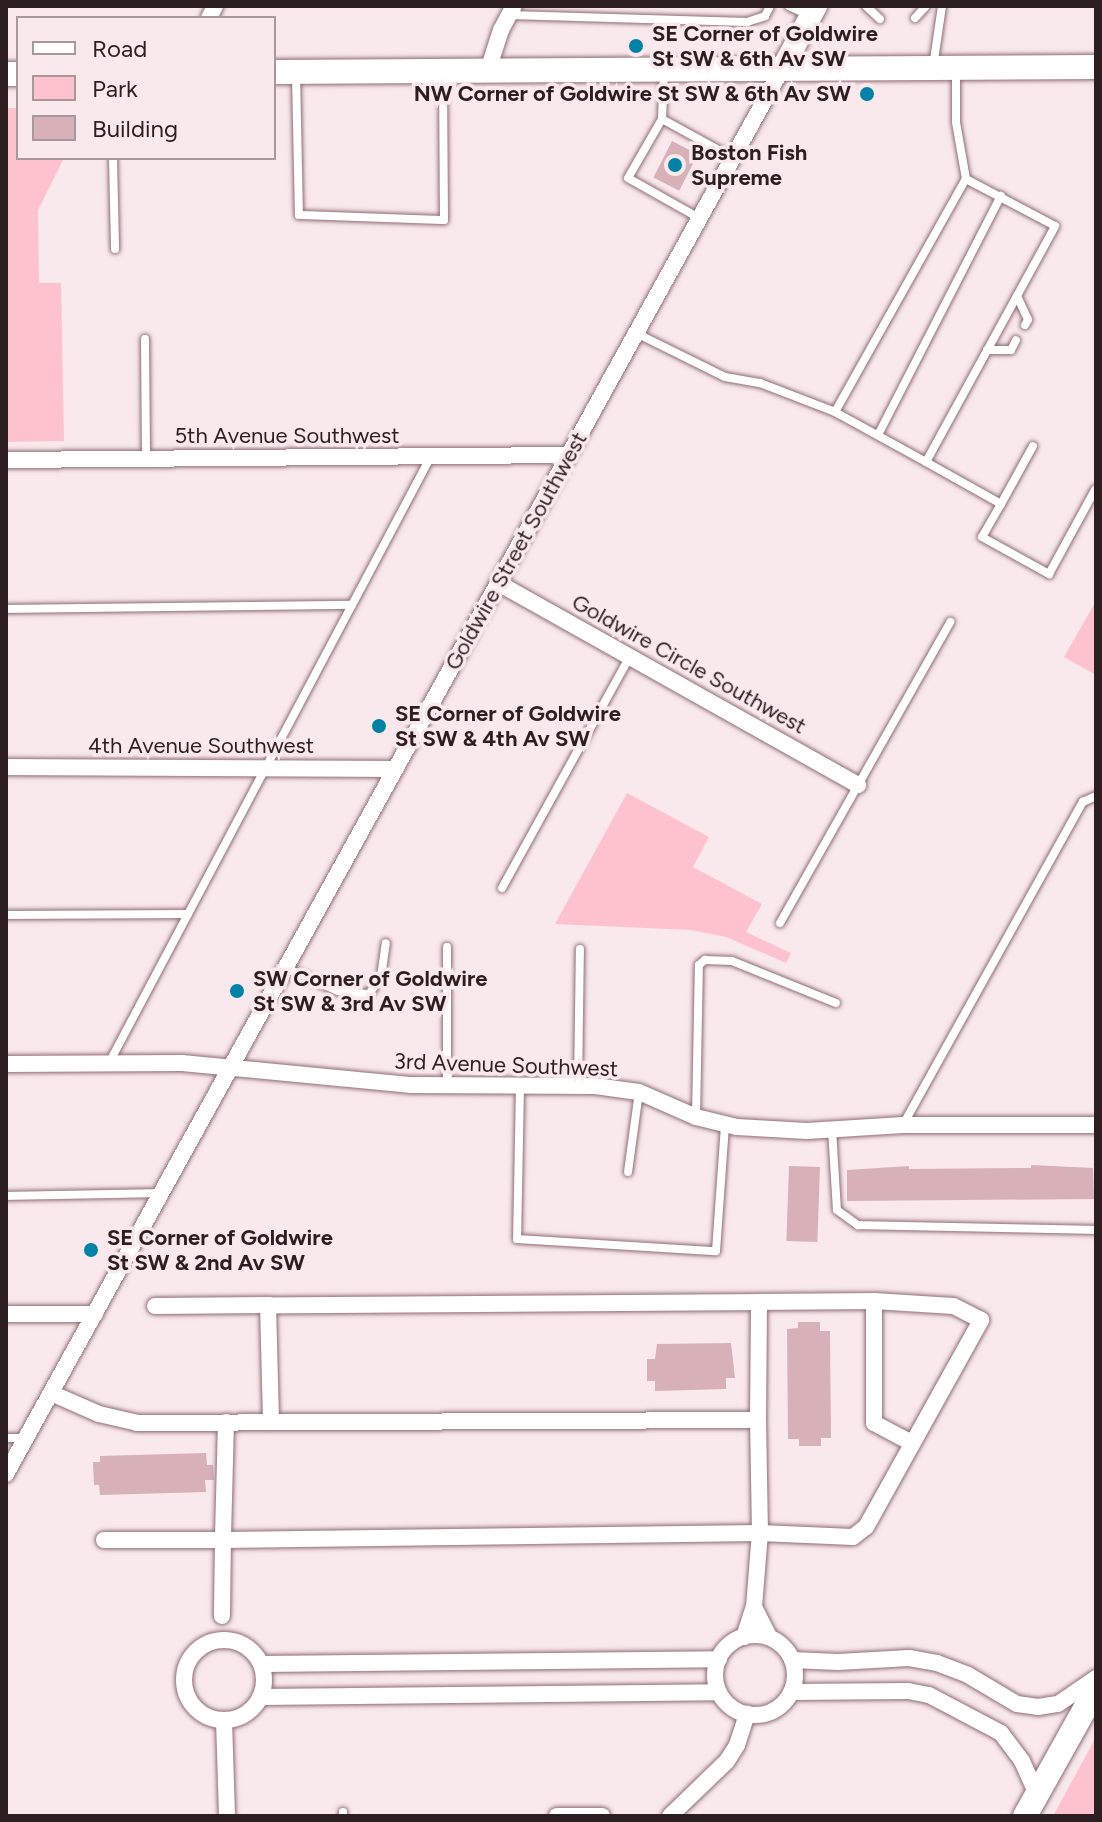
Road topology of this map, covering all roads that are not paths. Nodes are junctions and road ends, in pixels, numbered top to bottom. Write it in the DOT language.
graph roads {
  1 [pos="563,6"];
  2 [pos="598,6"];
  3 [pos="770,6"];
  4 [pos="789,6"];
  5 [pos="866,6"];
  6 [pos="926,6"];
  7 [pos="942,6"];
  8 [pos="512,11"];
  9 [pos="813,11"];
  10 [pos="563,17"];
  11 [pos="599,18"];
  12 [pos="915,18"];
  13 [pos="880,19"];
  14 [pos="1096,67"];
  15 [pos="945,68"];
  16 [pos="664,69"];
  17 [pos="782,69"];
  18 [pos="488,70"];
  19 [pos="443,71"];
  20 [pos="285,72"];
  21 [pos="662,119"];
  22 [pos="733,158"];
  23 [pos="113,160"];
  24 [pos="966,179"];
  25 [pos="1001,196"];
  26 [pos="700,218"];
  27 [pos="115,249"];
  28 [pos="1017,296"];
  29 [pos="1025,325"];
  30 [pos="636,333"];
  31 [pos="145,339"];
  32 [pos="1016,340"];
  33 [pos="987,350"];
  34 [pos="835,412"];
  35 [pos="878,435"];
  36 [pos="1033,446"];
  37 [pos="569,455"];
  38 [pos="431,457"];
  39 [pos="146,459"];
  40 [pos="6,460"];
  41 [pos="926,462"];
  42 [pos="1095,490"];
  43 [pos="1001,504"];
  44 [pos="498,583"];
  45 [pos="352,605"];
  46 [pos="6,609"];
  47 [pos="950,622"];
  48 [pos="630,655"];
  49 [pos="6,767"];
  50 [pos="266,767"];
  51 [pos="395,769"];
  52 [pos="858,785"];
  53 [pos="1096,796"];
  54 [pos="502,888"];
  55 [pos="188,914"];
  56 [pos="6,915"];
  57 [pos="780,923"];
  58 [pos="386,943"];
  59 [pos="447,947"];
  60 [pos="580,949"];
  61 [pos="286,968"];
  62 [pos="836,1003"];
  63 [pos="109,1063"];
  64 [pos="6,1064"];
  65 [pos="232,1066"];
  66 [pos="447,1085"];
  67 [pos="520,1085"];
  68 [pos="578,1086"];
  69 [pos="639,1092"];
  70 [pos="696,1117"];
  71 [pos="725,1124"];
  72 [pos="903,1125"];
  73 [pos="1096,1125"];
  74 [pos="832,1129"];
  75 [pos="628,1172"];
  76 [pos="161,1193"];
  77 [pos="6,1196"];
  78 [pos="1096,1230"];
  79 [pos="874,1301"];
  80 [pos="759,1302"];
  81 [pos="268,1305"];
  82 [pos="155,1306"];
  83 [pos="6,1314"];
  84 [pos="95,1314"];
  85 [pos="51,1393"];
  86 [pos="758,1420"];
  87 [pos="226,1422"];
  88 [pos="271,1422"];
  89 [pos="6,1438"];
  90 [pos="26,1438"];
  91 [pos="912,1443"];
  92 [pos="6,1474"];
  93 [pos="760,1533"];
  94 [pos="104,1540"];
  95 [pos="223,1540"];
  96 [pos="754,1607"];
  97 [pos="222,1616"];
  98 [pos="744,1637"];
  99 [pos="769,1637"];
  100 [pos="234,1641"];
  101 [pos="211,1642"];
  102 [pos="719,1659"];
  103 [pos="792,1660"];
  104 [pos="262,1664"];
  105 [pos="1096,1678"];
  106 [pos="1096,1689"];
  107 [pos="719,1692"];
  108 [pos="791,1692"];
  109 [pos="260,1697"];
  110 [pos="747,1714"];
  111 [pos="224,1720"];
  112 [pos="1031,1806"];
  113 [pos="227,1816"];
  114 [pos="557,1816"];
  115 [pos="602,1816"];
  116 [pos="670,1816"];
  1 -- 10 [label="lane"];
  2 -- 11 [label="lane"];
  3 -- 11 [label="lane"];
  4 -- 9 [label="lane"];
  5 -- 13 [label="lane"];
  6 -- 12 [label="lane"];
  7 -- 15 [label="lane"];
  8 -- 10 [label="lane"];
  8 -- 18 [label="street"];
  9 -- 17 [label="street, Goldwire Street Southwest"];
  10 -- 11 [label="lane"];
  14 -- 15 [label="main road"];
  15 -- 17 [label="main road"];
  15 -- 24 [label="lane"];
  16 -- 17 [label="main road"];
  16 -- 18 [label="main road"];
  16 -- 21 [label="lane"];
  17 -- 22 [label="street, Goldwire Street Southwest"];
  18 -- 19 [label="main road"];
  19 -- 20 [label="main road"];
  19 -- 20 [label="lane"];
  21 -- 22 [label="lane"];
  21 -- 26 [label="lane"];
  22 -- 26 [label="street, Goldwire Street Southwest"];
  23 -- 27 [label="lane"];
  24 -- 25 [label="lane"];
  24 -- 34 [label="lane"];
  25 -- 28 [label="lane"];
  25 -- 35 [label="lane"];
  26 -- 30 [label="street, Goldwire Street Southwest"];
  28 -- 29 [label="lane"];
  28 -- 33 [label="lane"];
  30 -- 34 [label="lane"];
  30 -- 37 [label="street, Goldwire Street Southwest"];
  31 -- 39 [label="lane"];
  32 -- 33 [label="lane"];
  33 -- 41 [label="lane"];
  34 -- 35 [label="lane"];
  35 -- 41 [label="lane"];
  36 -- 43 [label="lane"];
  37 -- 38 [label="street, 5th Avenue Southwest"];
  37 -- 44 [label="street, Goldwire Street Southwest"];
  38 -- 39 [label="street, 5th Avenue Southwest"];
  38 -- 45 [label="lane"];
  39 -- 40 [label="street, 5th Avenue Southwest"];
  41 -- 43 [label="lane"];
  42 -- 43 [label="lane"];
  44 -- 48 [label="street, Goldwire Circle Southwest"];
  44 -- 51 [label="street, Goldwire Street Southwest"];
  45 -- 46 [label="lane"];
  45 -- 50 [label="lane"];
  47 -- 52 [label="lane"];
  48 -- 52 [label="street, Goldwire Circle Southwest"];
  48 -- 54 [label="lane"];
  49 -- 50 [label="street, 4th Avenue Southwest"];
  50 -- 51 [label="street, 4th Avenue Southwest"];
  50 -- 55 [label="lane"];
  51 -- 61 [label="street, Goldwire Street Southwest"];
  52 -- 57 [label="lane"];
  53 -- 72 [label="lane"];
  55 -- 56 [label="lane"];
  55 -- 63 [label="lane"];
  58 -- 61 [label="lane"];
  59 -- 66 [label="lane"];
  60 -- 68 [label="lane"];
  61 -- 65 [label="street, Goldwire Street Southwest"];
  62 -- 70 [label="lane"];
  63 -- 64 [label="street, 3rd Avenue Southwest"];
  63 -- 65 [label="street, 3rd Avenue Southwest"];
  65 -- 66 [label="street, 3rd Avenue Southwest"];
  65 -- 76 [label="street, Goldwire Street Southwest"];
  66 -- 67 [label="street, 3rd Avenue Southwest"];
  67 -- 68 [label="street, 3rd Avenue Southwest"];
  67 -- 71 [label="lane"];
  68 -- 69 [label="street, 3rd Avenue Southwest"];
  69 -- 70 [label="street, 3rd Avenue Southwest"];
  69 -- 75 [label="lane"];
  70 -- 71 [label="street, 3rd Avenue Southwest"];
  71 -- 74 [label="street, 3rd Avenue Southwest"];
  72 -- 73 [label="street, 3rd Avenue Southwest"];
  72 -- 74 [label="street, 3rd Avenue Southwest"];
  74 -- 78 [label="lane"];
  76 -- 77 [label="lane"];
  76 -- 84 [label="street, Goldwire Street Southwest"];
  79 -- 80 [label="street"];
  79 -- 91 [label="street"];
  79 -- 91 [label="street"];
  80 -- 81 [label="street"];
  80 -- 86 [label="street"];
  81 -- 82 [label="street"];
  81 -- 88 [label="street"];
  83 -- 84 [label="street"];
  84 -- 85 [label="street, Goldwire Street Southwest"];
  85 -- 87 [label="street"];
  85 -- 90 [label="street, Goldwire Street Southwest"];
  86 -- 88 [label="street"];
  86 -- 93 [label="street"];
  87 -- 88 [label="street"];
  87 -- 95 [label="street"];
  89 -- 90 [label="lane"];
  90 -- 92 [label="street, Goldwire Street Southwest"];
  91 -- 93 [label="street"];
  93 -- 95 [label="street"];
  93 -- 96 [label="street"];
  94 -- 95 [label="street"];
  95 -- 97 [label="street"];
  96 -- 98 [label="street"];
  96 -- 99 [label="street"];
  97 -- 100 [label="street"];
  97 -- 101 [label="street"];
  98 -- 99 [label="street"];
  98 -- 102 [label="street"];
  99 -- 103 [label="street"];
  100 -- 101 [label="street"];
  100 -- 104 [label="street"];
  101 -- 111 [label="street"];
  102 -- 104 [label="street"];
  102 -- 107 [label="street"];
  103 -- 105 [label="street"];
  103 -- 108 [label="street"];
  104 -- 109 [label="street"];
  106 -- 112 [label="main road"];
  107 -- 109 [label="street"];
  107 -- 110 [label="street"];
  108 -- 110 [label="street"];
  108 -- 112 [label="street"];
  109 -- 111 [label="street"];
  110 -- 116 [label="street"];
  111 -- 113 [label="street"];
  114 -- 115 [label="street"];
}
